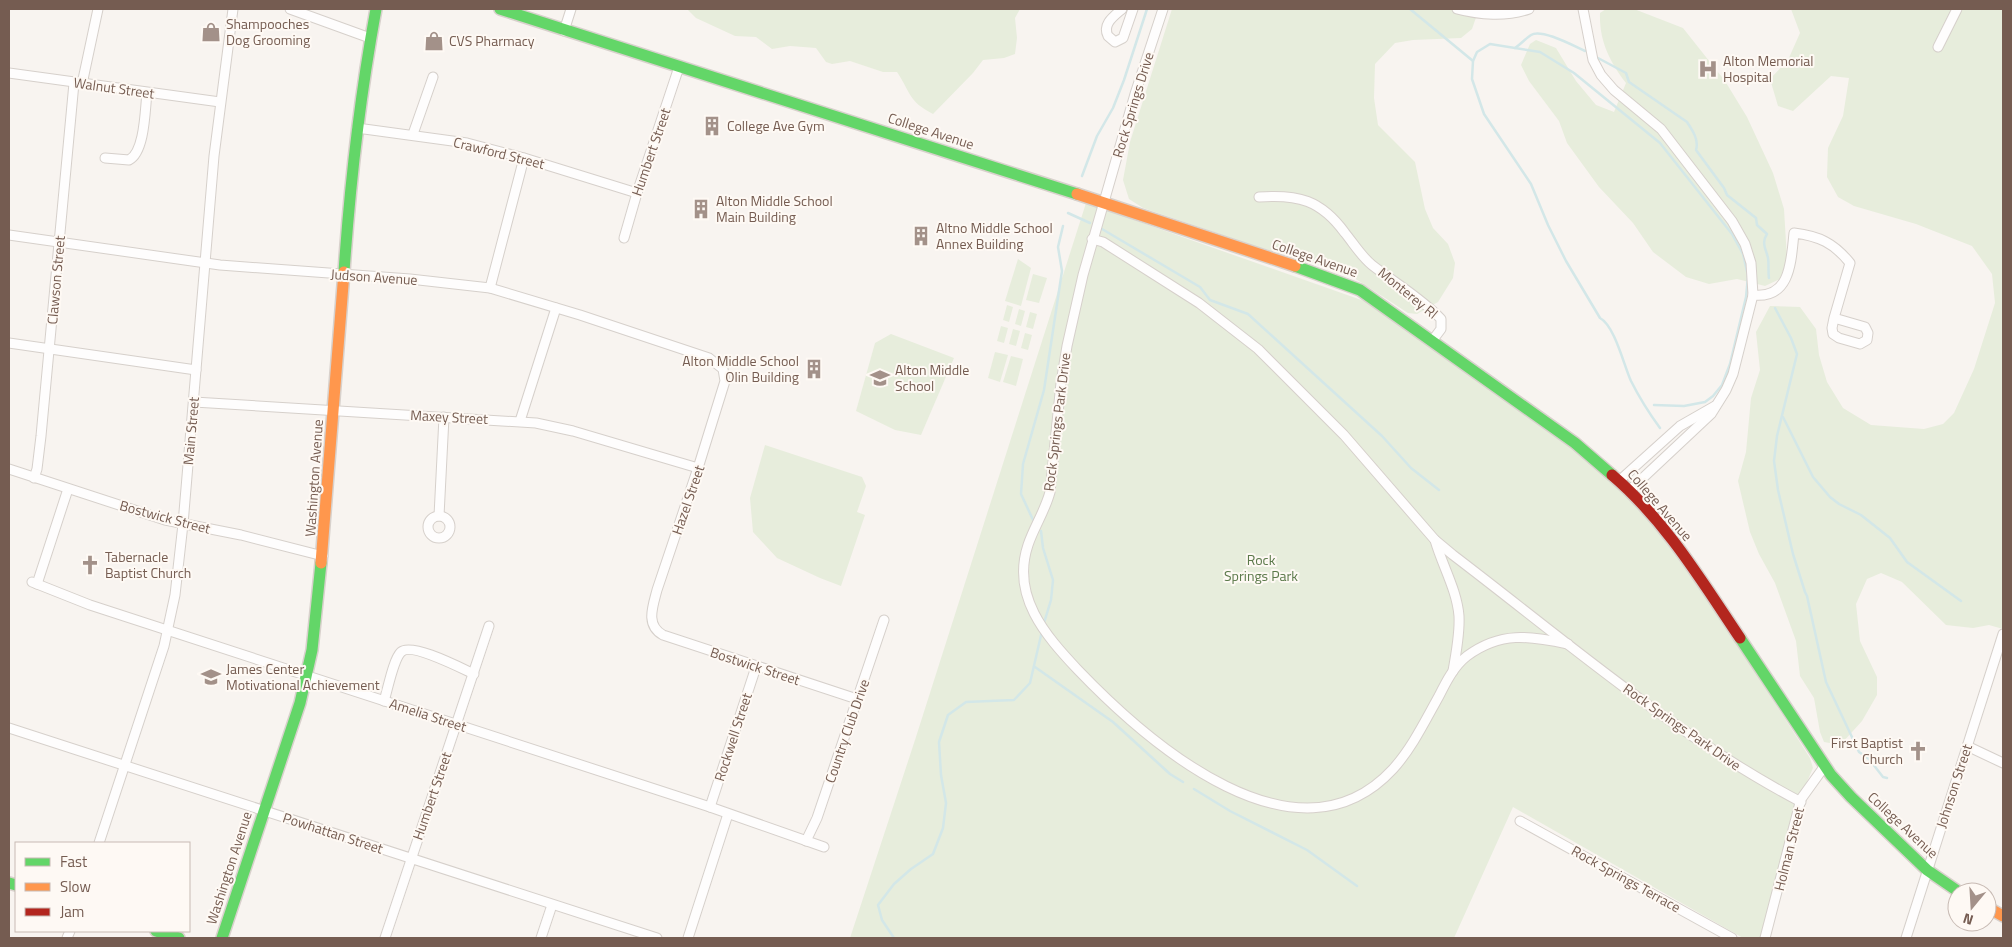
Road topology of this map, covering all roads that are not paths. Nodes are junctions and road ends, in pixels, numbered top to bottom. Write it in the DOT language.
graph roads {
  1 [pos="98,9"];
  2 [pos="233,9"];
  3 [pos="290,9"];
  4 [pos="376,9"];
  5 [pos="500,9"];
  6 [pos="571,9"];
  7 [pos="1122,9"];
  8 [pos="1133,9"];
  9 [pos="1163,9"];
  10 [pos="1457,9"];
  11 [pos="1529,9"];
  12 [pos="1583,9"];
  13 [pos="1957,9"];
  14 [pos="564,30"];
  15 [pos="370,38"];
  16 [pos="1938,47"];
  17 [pos="679,67"];
  18 [pos="9,73"];
  19 [pos="434,78"];
  20 [pos="78,83"];
  21 [pos="147,93"];
  22 [pos="220,102"];
  23 [pos="357,128"];
  24 [pos="413,134"];
  25 [pos="105,158"];
  26 [pos="524,158"];
  27 [pos="637,193"];
  28 [pos="1259,197"];
  29 [pos="1104,202"];
  30 [pos="9,235"];
  31 [pos="624,238"];
  32 [pos="1092,239"];
  33 [pos="60,242"];
  34 [pos="204,264"];
  35 [pos="343,275"];
  36 [pos="490,288"];
  37 [pos="1753,295"];
  38 [pos="556,308"];
  39 [pos="1834,318"];
  40 [pos="1432,341"];
  41 [pos="9,343"];
  42 [pos="49,349"];
  43 [pos="196,370"];
  44 [pos="724,372"];
  45 [pos="194,402"];
  46 [pos="1715,406"];
  47 [pos="334,411"];
  48 [pos="444,417"];
  49 [pos="520,421"];
  50 [pos="698,468"];
  51 [pos="9,469"];
  52 [pos="34,478"];
  53 [pos="1620,480"];
  54 [pos="68,489"];
  55 [pos="1630,490"];
  56 [pos="439,516"];
  57 [pos="183,524"];
  58 [pos="1435,540"];
  59 [pos="323,556"];
  60 [pos="884,620"];
  61 [pos="489,626"];
  62 [pos="654,628"];
  63 [pos="168,631"];
  64 [pos="2003,634"];
  65 [pos="1568,644"];
  66 [pos="756,667"];
  67 [pos="1453,671"];
  68 [pos="474,674"];
  69 [pos="307,675"];
  70 [pos="857,699"];
  71 [pos="384,701"];
  72 [pos="457,724"];
  73 [pos="9,728"];
  74 [pos="1967,746"];
  75 [pos="2003,763"];
  76 [pos="124,766"];
  77 [pos="1824,766"];
  78 [pos="1801,802"];
  79 [pos="710,807"];
  80 [pos="264,811"];
  81 [pos="728,814"];
  82 [pos="1520,821"];
  83 [pos="806,841"];
  84 [pos="99,842"];
  85 [pos="824,847"];
  86 [pos="411,858"];
  87 [pos="1928,870"];
  88 [pos="1947,883"];
  89 [pos="552,905"];
  90 [pos="159,932"];
  91 [pos="179,938"];
  92 [pos="222,938"];
  93 [pos="385,938"];
  94 [pos="541,938"];
  95 [pos="657,938"];
  96 [pos="688,938"];
  97 [pos="1732,938"];
  98 [pos="1766,938"];
  99 [pos="1906,938"];
  1 -- 20 [label="street, Clawson Street"];
  2 -- 22 [label="street, Main Street"];
  3 -- 15 [label="street"];
  4 -- 15 [label="main road, Washington Avenue"];
  5 -- 14 [label="main road, College Avenue"];
  6 -- 14 [label="street"];
  7 -- 8 [label="street"];
  9 -- 29 [label="street, Rock Springs Drive"];
  10 -- 11 [label="street"];
  12 -- 37 [label="street"];
  13 -- 16 [label="street"];
  14 -- 17 [label="main road, College Avenue"];
  15 -- 23 [label="main road, Washington Avenue"];
  17 -- 27 [label="street, Humbert Street"];
  17 -- 29 [label="main road, College Avenue"];
  18 -- 20 [label="street, Walnut Street"];
  19 -- 24 [label="street"];
  20 -- 21 [label="street, Walnut Street"];
  20 -- 33 [label="street, Clawson Street"];
  21 -- 22 [label="street, Walnut Street"];
  21 -- 25 [label="street"];
  22 -- 34 [label="street, Main Street"];
  23 -- 24 [label="street, Crawford Street"];
  23 -- 35 [label="main road, Washington Avenue"];
  24 -- 26 [label="street, Crawford Street"];
  26 -- 27 [label="street, Crawford Street"];
  26 -- 36 [label="street"];
  27 -- 31 [label="street, Humbert Street"];
  28 -- 40 [label="street, Monterey Rl"];
  29 -- 32 [label="street, Rock Springs Park Drive"];
  29 -- 40 [label="main road, College Avenue"];
  30 -- 33 [label="street, Judson Avenue"];
  32 -- 58 [label="street, Rock Springs Park Drive"];
  32 -- 67 [label="street, Rock Springs Park Drive"];
  33 -- 34 [label="street, Judson Avenue"];
  33 -- 42 [label="street, Clawson Street"];
  34 -- 35 [label="street, Judson Avenue"];
  34 -- 43 [label="street, Main Street"];
  35 -- 36 [label="street, Judson Avenue"];
  35 -- 47 [label="main road, Washington Avenue"];
  36 -- 38 [label="street, Judson Avenue"];
  37 -- 39 [label="street"];
  37 -- 46 [label="street"];
  38 -- 44 [label="street, Judson Avenue"];
  38 -- 49 [label="street"];
  40 -- 53 [label="main road, College Avenue"];
  41 -- 42 [label="street"];
  42 -- 43 [label="street"];
  42 -- 52 [label="street, Clawson Street"];
  43 -- 45 [label="street, Main Street"];
  44 -- 50 [label="street, Hazel Street"];
  45 -- 47 [label="street, Maxey Street"];
  45 -- 57 [label="street, Main Street"];
  46 -- 53 [label="street"];
  46 -- 55 [label="street"];
  47 -- 48 [label="street, Maxey Street"];
  47 -- 59 [label="main road, Washington Avenue"];
  48 -- 49 [label="street, Maxey Street"];
  48 -- 56 [label="street"];
  49 -- 50 [label="street, Maxey Street"];
  50 -- 62 [label="street, Hazel Street"];
  51 -- 52 [label="street, Bostwick Street"];
  52 -- 54 [label="street, Bostwick Street"];
  53 -- 55 [label="main road, College Avenue"];
  54 -- 57 [label="street, Bostwick Street"];
  54 -- 63 [label="street, Amelia Street"];
  55 -- 77 [label="main road, College Avenue"];
  57 -- 59 [label="street, Bostwick Street"];
  57 -- 63 [label="street, Main Street"];
  58 -- 65 [label="street, Rock Springs Park Drive"];
  58 -- 67 [label="street, Rock Springs Park Drive"];
  59 -- 69 [label="main road, Washington Avenue"];
  60 -- 70 [label="street, Country Club Drive"];
  61 -- 68 [label="street, Humbert Street"];
  62 -- 66 [label="street, Bostwick Street"];
  63 -- 69 [label="street, Amelia Street"];
  63 -- 76 [label="street, Main Street"];
  64 -- 74 [label="street, Johnson Street"];
  65 -- 67 [label="street, Rock Springs Park Drive"];
  65 -- 78 [label="street, Rock Springs Park Drive"];
  66 -- 70 [label="street, Bostwick Street"];
  66 -- 79 [label="street, Rockwell Street"];
  68 -- 71 [label="street"];
  68 -- 72 [label="street, Humbert Street"];
  69 -- 71 [label="street, Amelia Street"];
  69 -- 80 [label="main road, Washington Avenue"];
  70 -- 83 [label="street, Country Club Drive"];
  71 -- 72 [label="street, Amelia Street"];
  72 -- 79 [label="street, Amelia Street"];
  72 -- 86 [label="street, Humbert Street"];
  73 -- 76 [label="street, Powhattan Street"];
  74 -- 75 [label="street"];
  74 -- 87 [label="street, Johnson Street"];
  76 -- 80 [label="street, Powhattan Street"];
  76 -- 84 [label="street, Main Street"];
  77 -- 78 [label="street, Holman Street"];
  77 -- 87 [label="main road, College Avenue"];
  78 -- 98 [label="street, Holman Street"];
  79 -- 81 [label="street, Amelia Street"];
  80 -- 86 [label="street, Powhattan Street"];
  80 -- 92 [label="main road, Washington Avenue"];
  81 -- 83 [label="street, Amelia Street"];
  81 -- 96 [label="street"];
  82 -- 97 [label="street, Rock Springs Terrace"];
  83 -- 85 [label="street, Amelia Street"];
  86 -- 89 [label="street, Powhattan Street"];
  86 -- 93 [label="street, Humbert Street"];
  87 -- 88 [label="main road, College Avenue"];
  87 -- 99 [label="street, Johnson Street"];
  89 -- 94 [label="street"];
  89 -- 95 [label="street, Powhattan Street"];
  90 -- 91 [label="main road"];
}
